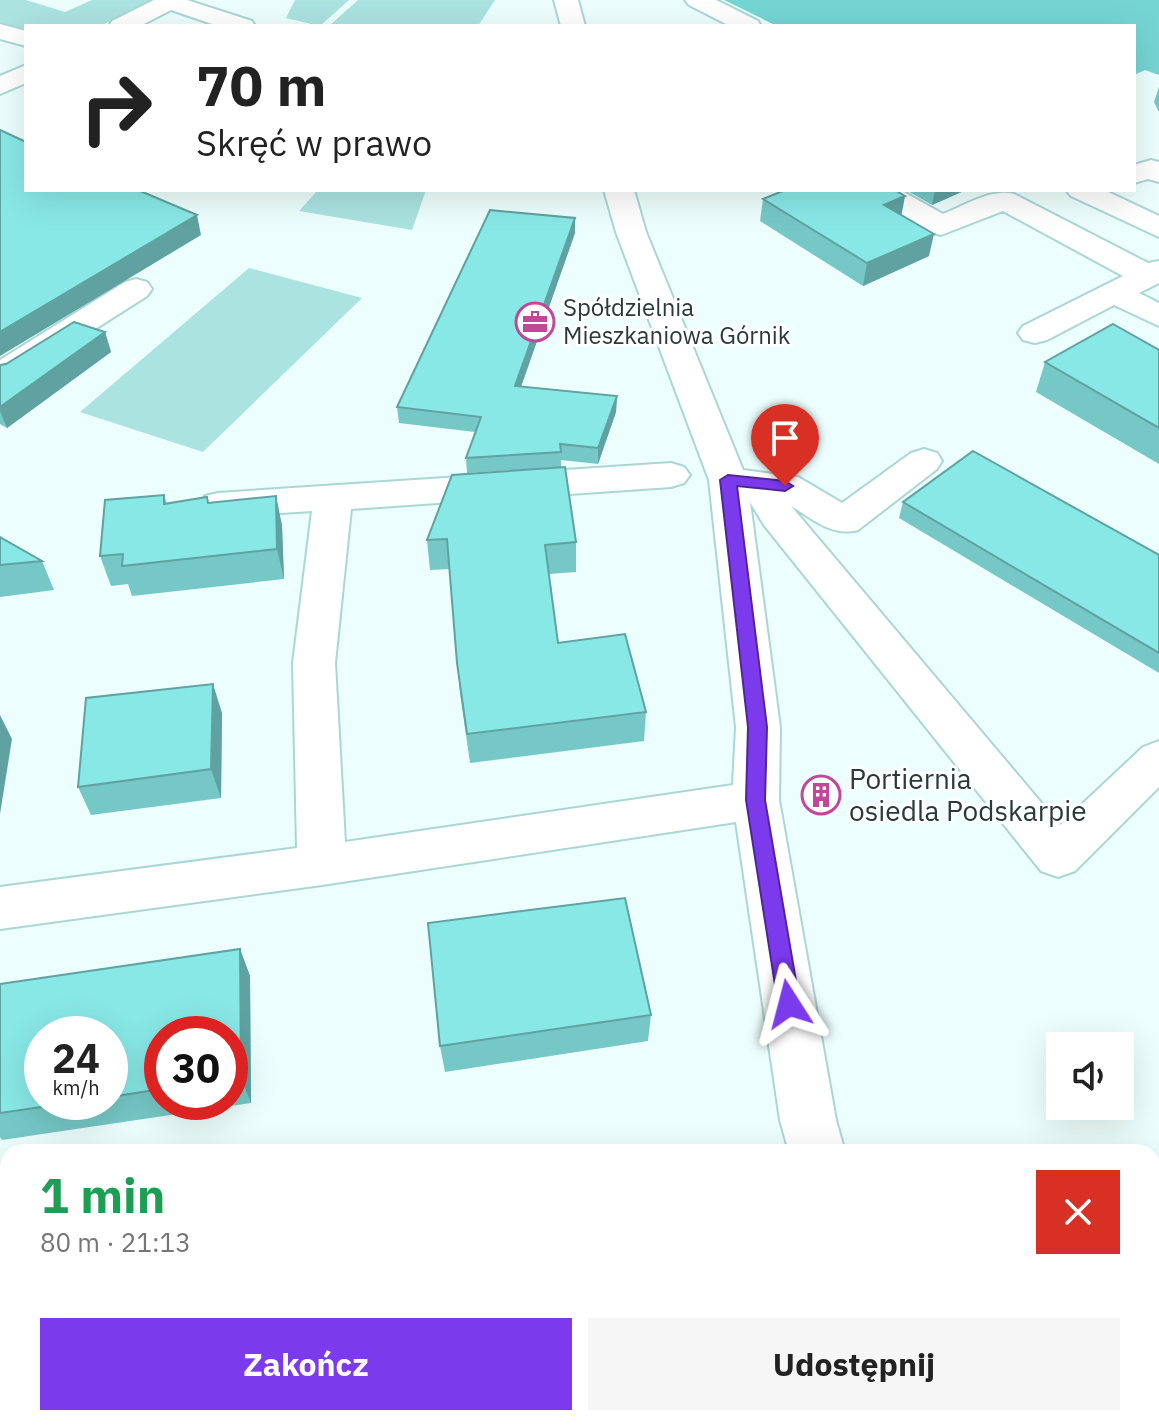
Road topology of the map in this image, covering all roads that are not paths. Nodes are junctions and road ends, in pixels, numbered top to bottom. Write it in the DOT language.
graph roads {
  1 [pos="566,0"];
  2 [pos="697,0"];
  3 [pos="171,1"];
  4 [pos="125,24"];
  5 [pos="237,24"];
  6 [pos="572,24"];
  7 [pos="745,24"];
  8 [pos="0,31"];
  9 [pos="24,38"];
  10 [pos="24,74"];
  11 [pos="0,86"];
  12 [pos="1136,173"];
  13 [pos="1159,173"];
  14 [pos="620,192"];
  15 [pos="882,192"];
  16 [pos="1092,192"];
  17 [pos="1159,228"];
  18 [pos="1153,273"];
  19 [pos="136,289"];
  20 [pos="1115,293"];
  21 [pos="1159,316"];
  22 [pos="1035,333"];
  23 [pos="0,375"];
  24 [pos="924,461"];
  25 [pos="671,475"];
  26 [pos="742,482"];
  27 [pos="333,497"];
  28 [pos="184,508"];
  29 [pos="1159,759"];
  30 [pos="756,800"];
  31 [pos="322,865"];
  32 [pos="0,908"];
  33 [pos="815,1144"];
  1 -- 6 [label="street"];
  2 -- 7 [label="street"];
  3 -- 4 [label="street"];
  3 -- 5 [label="street"];
  8 -- 9 [label="street"];
  10 -- 11 [label="street"];
  12 -- 13 [label="street"];
  14 -- 26 [label="street"];
  15 -- 18 [label="street"];
  16 -- 17 [label="street"];
  18 -- 20 [label="street"];
  19 -- 23 [label="street"];
  20 -- 21 [label="street"];
  20 -- 22 [label="street"];
  24 -- 26 [label="street"];
  25 -- 27 [label="street"];
  26 -- 29 [label="street"];
  26 -- 30 [label="street"];
  27 -- 28 [label="street"];
  27 -- 31 [label="street"];
  30 -- 31 [label="street"];
  30 -- 33 [label="street"];
  31 -- 32 [label="street"];
}
